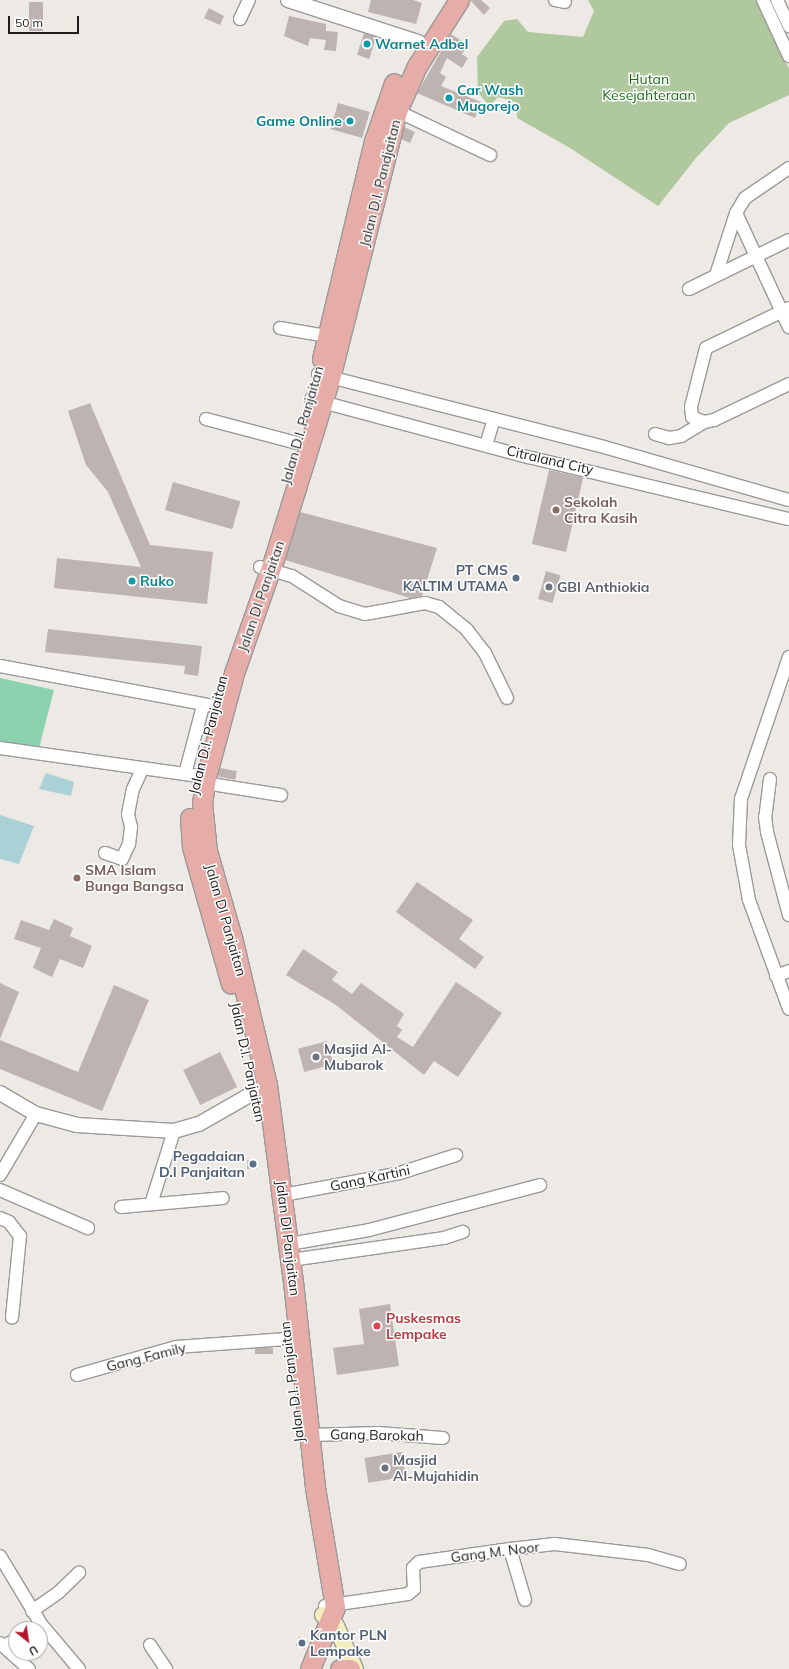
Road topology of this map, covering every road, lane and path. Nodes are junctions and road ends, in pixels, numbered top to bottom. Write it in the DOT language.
graph roads {
  1 [pos="249,0"];
  2 [pos="288,0"];
  3 [pos="444,0"];
  4 [pos="459,0"];
  5 [pos="763,0"];
  6 [pos="782,2"];
  7 [pos="768,11"];
  8 [pos="240,19"];
  9 [pos="789,26"];
  10 [pos="424,43"];
  11 [pos="789,56"];
  12 [pos="397,111"];
  13 [pos="490,155"];
  14 [pos="789,168"];
  15 [pos="736,213"];
  16 [pos="789,240"];
  17 [pos="756,257"];
  18 [pos="716,274"];
  19 [pos="689,289"];
  20 [pos="785,310"];
  21 [pos="789,327"];
  22 [pos="280,328"];
  23 [pos="327,336"];
  24 [pos="324,376"];
  25 [pos="789,384"];
  26 [pos="317,400"];
  27 [pos="206,419"];
  28 [pos="494,420"];
  29 [pos="704,422"];
  30 [pos="655,434"];
  31 [pos="297,443"];
  32 [pos="486,445"];
  33 [pos="789,500"];
  34 [pos="789,519"];
  35 [pos="265,568"];
  36 [pos="789,657"];
  37 [pos="0,666"];
  38 [pos="506,698"];
  39 [pos="208,706"];
  40 [pos="0,748"];
  41 [pos="143,768"];
  42 [pos="198,778"];
  43 [pos="770,779"];
  44 [pos="281,794"];
  45 [pos="105,853"];
  46 [pos="789,915"];
  47 [pos="789,971"];
  48 [pos="776,976"];
  49 [pos="786,990"];
  50 [pos="789,1008"];
  51 [pos="261,1088"];
  52 [pos="0,1093"];
  53 [pos="36,1114"];
  54 [pos="174,1130"];
  55 [pos="456,1156"];
  56 [pos="1,1171"];
  57 [pos="540,1185"];
  58 [pos="0,1190"];
  59 [pos="283,1195"];
  60 [pos="224,1198"];
  61 [pos="151,1204"];
  62 [pos="122,1207"];
  63 [pos="0,1218"];
  64 [pos="88,1228"];
  65 [pos="463,1232"];
  66 [pos="290,1252"];
  67 [pos="287,1283"];
  68 [pos="12,1318"];
  69 [pos="287,1339"];
  70 [pos="77,1375"];
  71 [pos="311,1435"];
  72 [pos="443,1438"];
  73 [pos="510,1549"];
  74 [pos="1,1560"];
  75 [pos="680,1564"];
  76 [pos="79,1573"];
  77 [pos="525,1600"];
  78 [pos="32,1611"];
  79 [pos="328,1617"];
  80 [pos="35,1621"];
  81 [pos="48,1637"];
  82 [pos="7,1642"];
  83 [pos="150,1645"];
  84 [pos="312,1663"];
  85 [pos="29,1669"];
  86 [pos="79,1669"];
  87 [pos="166,1669"];
  88 [pos="340,1669"];
  89 [pos="350,1669"];
  90 [pos="355,1669"];
  1 -- 8 [label="street"];
  2 -- 10 [label="street"];
  3 -- 10 [label="highway, Jalan D.I. Panjaitan"];
  4 -- 10 [label="highway, Jalan D.I. Pandjaitan"];
  5 -- 7 [label="street"];
  6 -- 7 [label="street"];
  6 -- 9 [label="street"];
  7 -- 11 [label="street"];
  10 -- 12 [label="highway, Jalan D.I. Pandjaitan"];
  10 -- 23 [label="highway, Jalan D.I. Panjaitan"];
  12 -- 13 [label="street"];
  12 -- 24 [label="highway, Jalan D.I. Pandjaitan"];
  14 -- 15 [label="street"];
  15 -- 17 [label="street"];
  15 -- 18 [label="street"];
  16 -- 17 [label="street"];
  17 -- 18 [label="street"];
  17 -- 20 [label="street"];
  18 -- 19 [label="street"];
  20 -- 21 [label="street"];
  20 -- 29 [label="street"];
  22 -- 23 [label="street"];
  23 -- 24 [label="highway, Jalan D.I. Panjaitan"];
  24 -- 26 [label="highway, Jalan DI Panjaitan"];
  24 -- 28 [label="street, Citraland City"];
  25 -- 29 [label="street"];
  26 -- 31 [label="highway, Jalan D.I. Panjaitan"];
  26 -- 32 [label="street, Citraland City"];
  26 -- 35 [label="highway, Jalan DI Panjaitan"];
  27 -- 31 [label="street"];
  28 -- 32 [label="street"];
  28 -- 33 [label="street, Citraland City"];
  29 -- 30 [label="street"];
  31 -- 35 [label="highway, Jalan D.I. Panjaitan"];
  32 -- 34 [label="street, Citraland City"];
  35 -- 38 [label="street"];
  35 -- 39 [label="highway, Jalan D.I. Panjaitan"];
  35 -- 42 [label="highway, Jalan DI Panjaitan"];
  36 -- 48 [label="street"];
  37 -- 39 [label="street"];
  39 -- 42 [label="highway, Jalan D.I. Panjaitan"];
  40 -- 41 [label="street"];
  41 -- 42 [label="street"];
  41 -- 45 [label="street"];
  42 -- 44 [label="street"];
  42 -- 51 [label="highway, Jalan DI Panjaitan"];
  43 -- 46 [label="street"];
  47 -- 48 [label="street"];
  48 -- 49 [label="street"];
  49 -- 50 [label="street"];
  51 -- 54 [label="street"];
  51 -- 59 [label="highway, Jalan DI Panjaitan"];
  51 -- 67 [label="highway, Jalan D.I. Panjaitan"];
  52 -- 53 [label="street"];
  53 -- 54 [label="street"];
  53 -- 56 [label="street"];
  54 -- 61 [label="street"];
  55 -- 59 [label="street, Gang Kartini"];
  57 -- 66 [label="street"];
  58 -- 64 [label="street"];
  59 -- 66 [label="highway, Jalan DI Panjaitan"];
  60 -- 61 [label="street"];
  61 -- 62 [label="street"];
  63 -- 68 [label="street"];
  65 -- 66 [label="street"];
  66 -- 67 [label="highway, Jalan DI Panjaitan"];
  67 -- 69 [label="highway, Jalan D.I. Panjaitan"];
  67 -- 71 [label="highway, Jalan DI Panjaitan"];
  69 -- 70 [label="street, Gang Family"];
  69 -- 79 [label="highway, Jalan D.I. Panjaitan"];
  71 -- 72 [label="street, Gang Barokah"];
  71 -- 79 [label="highway, Jalan DI Panjaitan"];
  73 -- 75 [label="street, Gang M. Noor"];
  73 -- 77 [label="street"];
  73 -- 79 [label="street, Gang M. Noor"];
  74 -- 78 [label="street"];
  76 -- 78 [label="street"];
  78 -- 80 [label="street"];
  79 -- 84 [label="highway"];
  79 -- 90 [label="main road"];
  81 -- 86 [label="street"];
  82 -- 85 [label="street"];
  83 -- 87 [label="street"];
  88 -- 89 [label="highway"];
}
